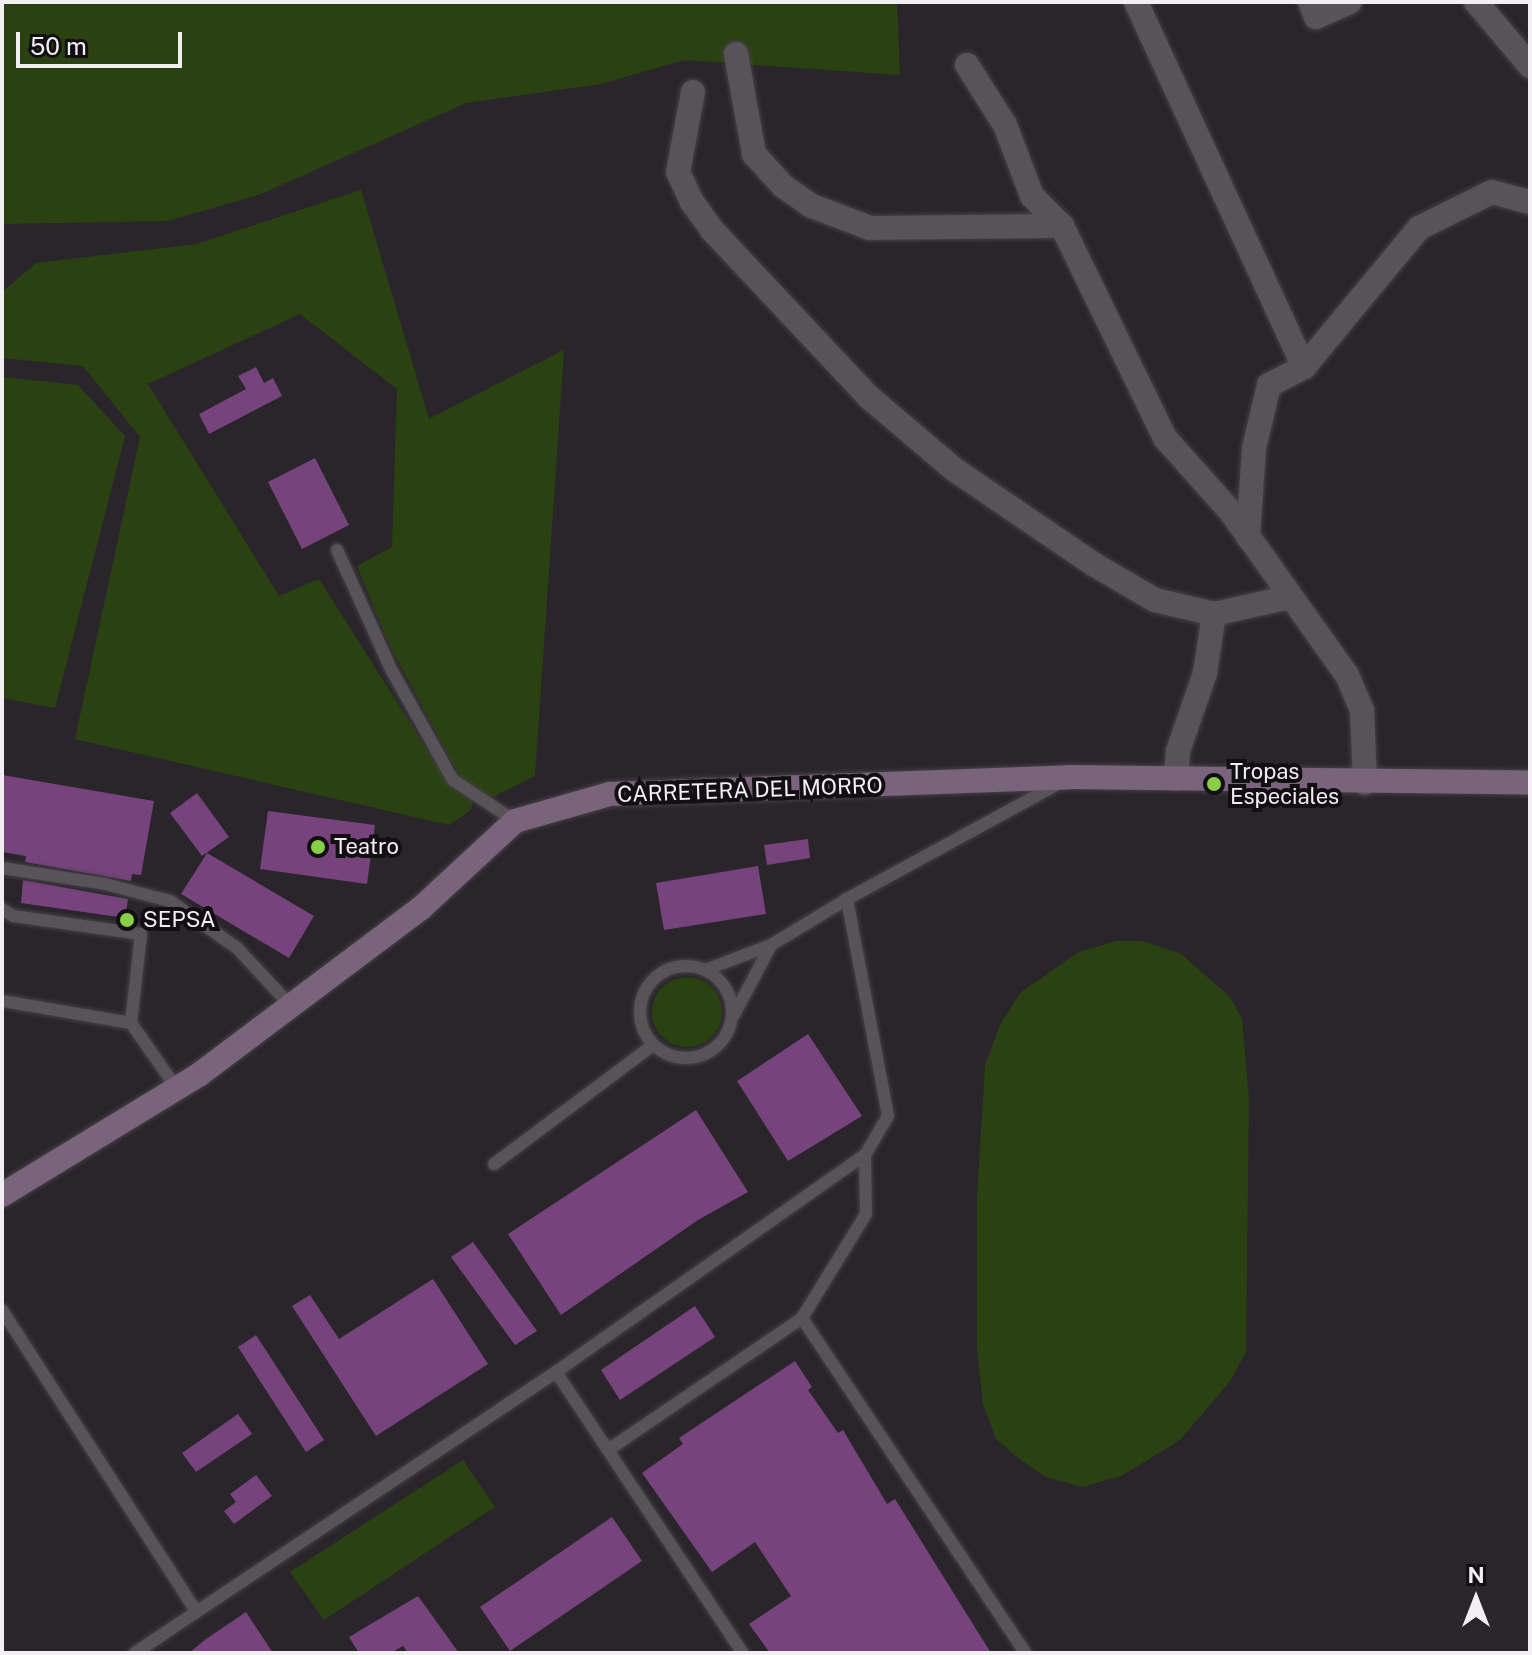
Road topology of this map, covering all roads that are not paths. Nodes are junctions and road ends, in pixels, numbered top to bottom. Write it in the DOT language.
graph roads {
  1 [pos="1136,2"];
  2 [pos="1310,2"];
  3 [pos="1350,2"];
  4 [pos="1476,2"];
  5 [pos="736,54"];
  6 [pos="967,65"];
  7 [pos="1530,66"];
  8 [pos="693,92"];
  9 [pos="1530,202"];
  10 [pos="1062,226"];
  11 [pos="1304,367"];
  12 [pos="1248,537"];
  13 [pos="337,550"];
  14 [pos="1290,597"];
  15 [pos="1214,614"];
  16 [pos="1070,777"];
  17 [pos="1176,779"];
  18 [pos="1365,783"];
  19 [pos="1530,783"];
  20 [pos="515,821"];
  21 [pos="2,868"];
  22 [pos="847,899"];
  23 [pos="2,909"];
  24 [pos="771,945"];
  25 [pos="705,970"];
  26 [pos="2,1001"];
  27 [pos="291,1006"];
  28 [pos="732,1018"];
  29 [pos="131,1023"];
  30 [pos="653,1045"];
  31 [pos="177,1089"];
  32 [pos="865,1155"];
  33 [pos="494,1164"];
  34 [pos="2,1195"];
  35 [pos="2,1310"];
  36 [pos="802,1318"];
  37 [pos="556,1372"];
  38 [pos="608,1450"];
  39 [pos="196,1611"];
  40 [pos="135,1653"];
  41 [pos="743,1653"];
  42 [pos="1025,1653"];
  1 -- 11 [label="street"];
  2 -- 3 [label="street"];
  4 -- 7 [label="street"];
  5 -- 10 [label="street"];
  6 -- 10 [label="street"];
  8 -- 15 [label="street"];
  9 -- 11 [label="street"];
  10 -- 12 [label="street"];
  11 -- 12 [label="street"];
  12 -- 14 [label="street"];
  13 -- 20 [label="lane"];
  14 -- 15 [label="street"];
  14 -- 18 [label="street"];
  15 -- 17 [label="street"];
  16 -- 17 [label="main road, CARRETERA DEL MORRO"];
  16 -- 20 [label="main road, CARRETERA DEL MORRO"];
  16 -- 22 [label="lane"];
  17 -- 18 [label="main road, CARRETERA DEL MORRO"];
  18 -- 19 [label="main road, CARRETERA DEL MORRO"];
  20 -- 27 [label="main road, CARRETERA DEL MORRO"];
  21 -- 27 [label="lane"];
  22 -- 24 [label="lane"];
  22 -- 32 [label="lane"];
  23 -- 29 [label="lane"];
  24 -- 25 [label="lane"];
  24 -- 28 [label="lane"];
  25 -- 28 [label="lane"];
  25 -- 30 [label="lane"];
  26 -- 29 [label="lane"];
  27 -- 31 [label="main road, CARRETERA DEL MORRO"];
  28 -- 30 [label="lane"];
  29 -- 31 [label="lane"];
  30 -- 33 [label="lane"];
  31 -- 34 [label="main road, CARRETERA DEL MORRO"];
  32 -- 36 [label="lane"];
  32 -- 37 [label="lane"];
  35 -- 39 [label="lane"];
  36 -- 38 [label="lane"];
  36 -- 42 [label="lane"];
  37 -- 38 [label="lane"];
  37 -- 39 [label="lane"];
  38 -- 41 [label="lane"];
  39 -- 40 [label="lane"];
}
